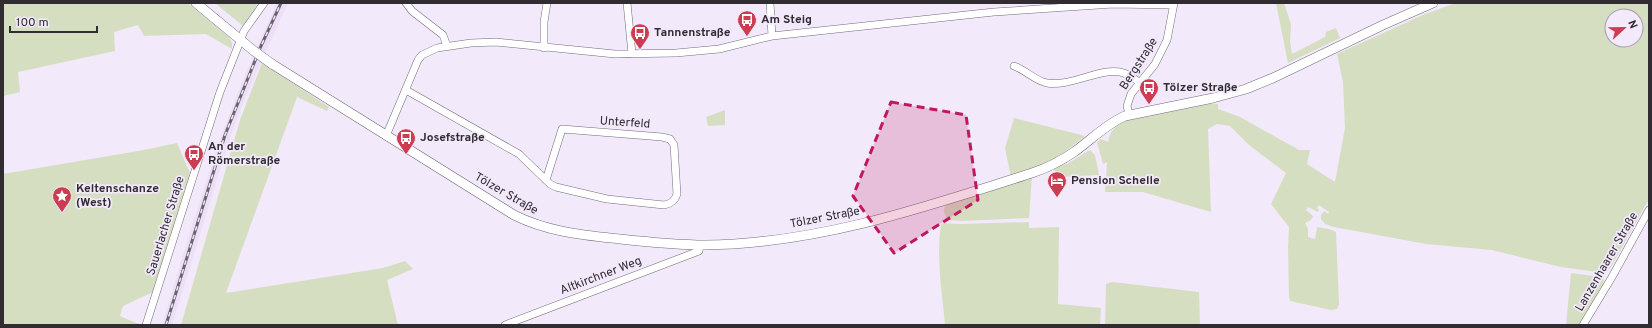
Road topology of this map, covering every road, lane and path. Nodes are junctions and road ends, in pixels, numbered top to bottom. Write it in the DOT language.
graph roads {
  1 [pos="196,3"];
  2 [pos="264,3"];
  3 [pos="406,3"];
  4 [pos="547,3"];
  5 [pos="627,3"];
  6 [pos="770,3"];
  7 [pos="1433,3"];
  8 [pos="1174,4"];
  9 [pos="1424,5"];
  10 [pos="772,36"];
  11 [pos="240,40"];
  12 [pos="447,46"];
  13 [pos="544,48"];
  14 [pos="632,54"];
  15 [pos="1014,66"];
  16 [pos="1139,82"];
  17 [pos="406,90"];
  18 [pos="1129,114"];
  19 [pos="386,136"];
  20 [pos="546,180"];
  21 [pos="1649,210"];
  22 [pos="700,245"];
  23 [pos="146,325"];
  24 [pos="505,325"];
  25 [pos="1584,325"];
  1 -- 11 [label="main road, Tölzer Straße"];
  2 -- 11 [label="street, Sauerlacher Straße"];
  3 -- 12 [label="street"];
  4 -- 13 [label="street"];
  5 -- 14 [label="street"];
  6 -- 10 [label="street"];
  7 -- 9 [label="main road, Tölzer Straße"];
  8 -- 10 [label="street"];
  8 -- 16 [label="street, Bergstraße"];
  9 -- 18 [label="main road, Tölzer Straße"];
  10 -- 14 [label="street"];
  11 -- 19 [label="main road, Tölzer Straße, bridge"];
  11 -- 23 [label="street, Sauerlacher Straße"];
  12 -- 13 [label="street"];
  12 -- 17 [label="street"];
  13 -- 14 [label="street"];
  15 -- 16 [label="street"];
  16 -- 18 [label="street, Bergstraße"];
  17 -- 19 [label="street"];
  17 -- 20 [label="street"];
  18 -- 22 [label="main road, Tölzer Straße"];
  19 -- 22 [label="main road, Tölzer Straße"];
  20 -- 20 [label="street, Unterfeld"];
  21 -- 25 [label="street, Lanzenhaarer Straße"];
  22 -- 24 [label="street, Altkirchner Weg"];
}
